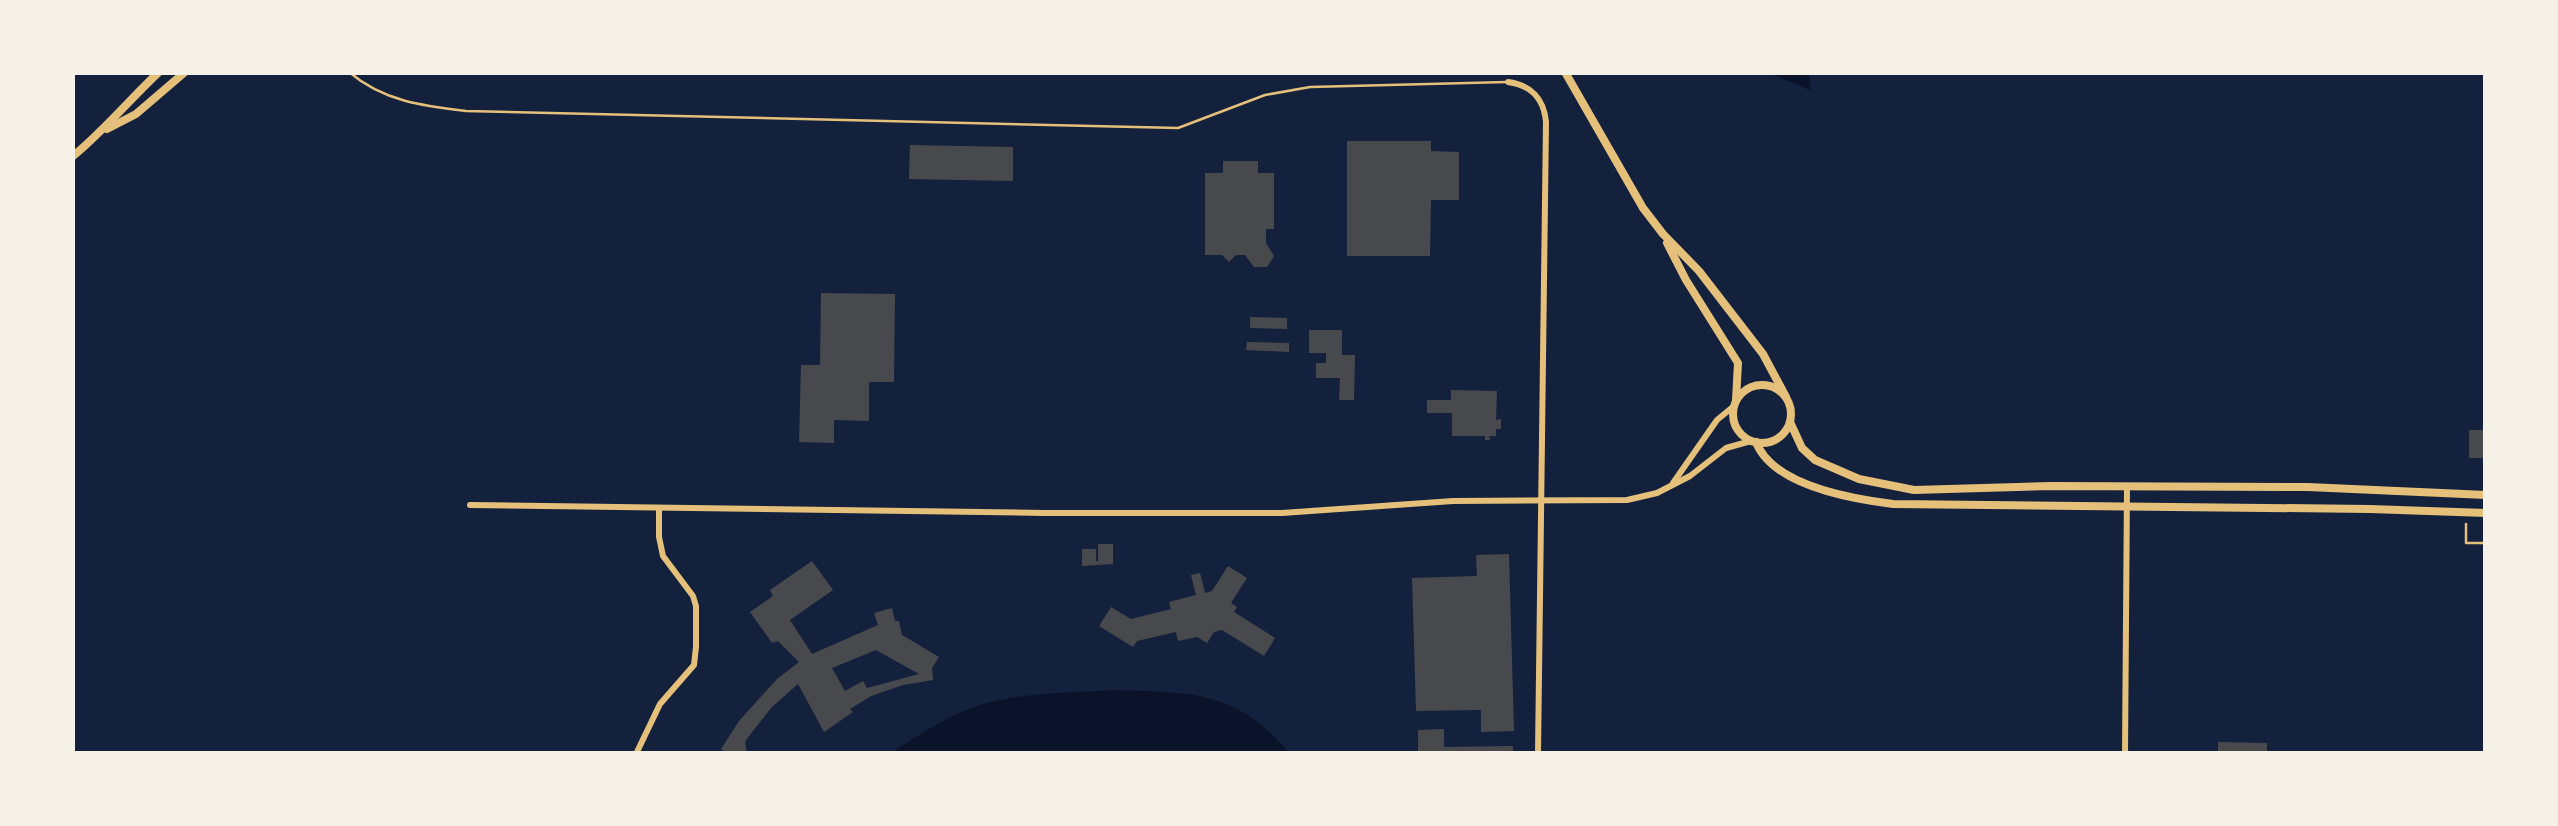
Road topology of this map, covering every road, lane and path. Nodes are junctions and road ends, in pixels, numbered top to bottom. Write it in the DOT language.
graph roads {
  1 [pos="159,72"];
  2 [pos="185,72"];
  3 [pos="349,72"];
  4 [pos="1565,72"];
  5 [pos="1508,82"];
  6 [pos="103,131"];
  7 [pos="72,157"];
  8 [pos="1663,234"];
  9 [pos="1786,397"];
  10 [pos="1735,403"];
  11 [pos="1790,422"];
  12 [pos="1754,441"];
  13 [pos="1670,486"];
  14 [pos="2127,487"];
  15 [pos="2486,495"];
  16 [pos="1542,501"];
  17 [pos="470,505"];
  18 [pos="2127,507"];
  19 [pos="659,508"];
  20 [pos="2486,513"];
  21 [pos="2466,519"];
  22 [pos="2486,543"];
  23 [pos="636,754"];
  24 [pos="1538,754"];
  25 [pos="2125,754"];
  1 -- 6 [label="street"];
  2 -- 6 [label="street"];
  3 -- 5 [label="lane"];
  4 -- 8 [label="street"];
  5 -- 16 [label="street"];
  6 -- 7 [label="street"];
  8 -- 9 [label="street"];
  8 -- 10 [label="street"];
  9 -- 10 [label="street"];
  9 -- 11 [label="street"];
  10 -- 12 [label="street"];
  10 -- 13 [label="street"];
  11 -- 12 [label="street"];
  11 -- 14 [label="street"];
  12 -- 13 [label="street"];
  12 -- 18 [label="street"];
  13 -- 16 [label="street"];
  14 -- 15 [label="street"];
  14 -- 18 [label="street"];
  16 -- 19 [label="street"];
  16 -- 24 [label="street"];
  17 -- 19 [label="street"];
  18 -- 20 [label="street"];
  18 -- 25 [label="street"];
  19 -- 23 [label="street"];
  21 -- 22 [label="path"];
}
